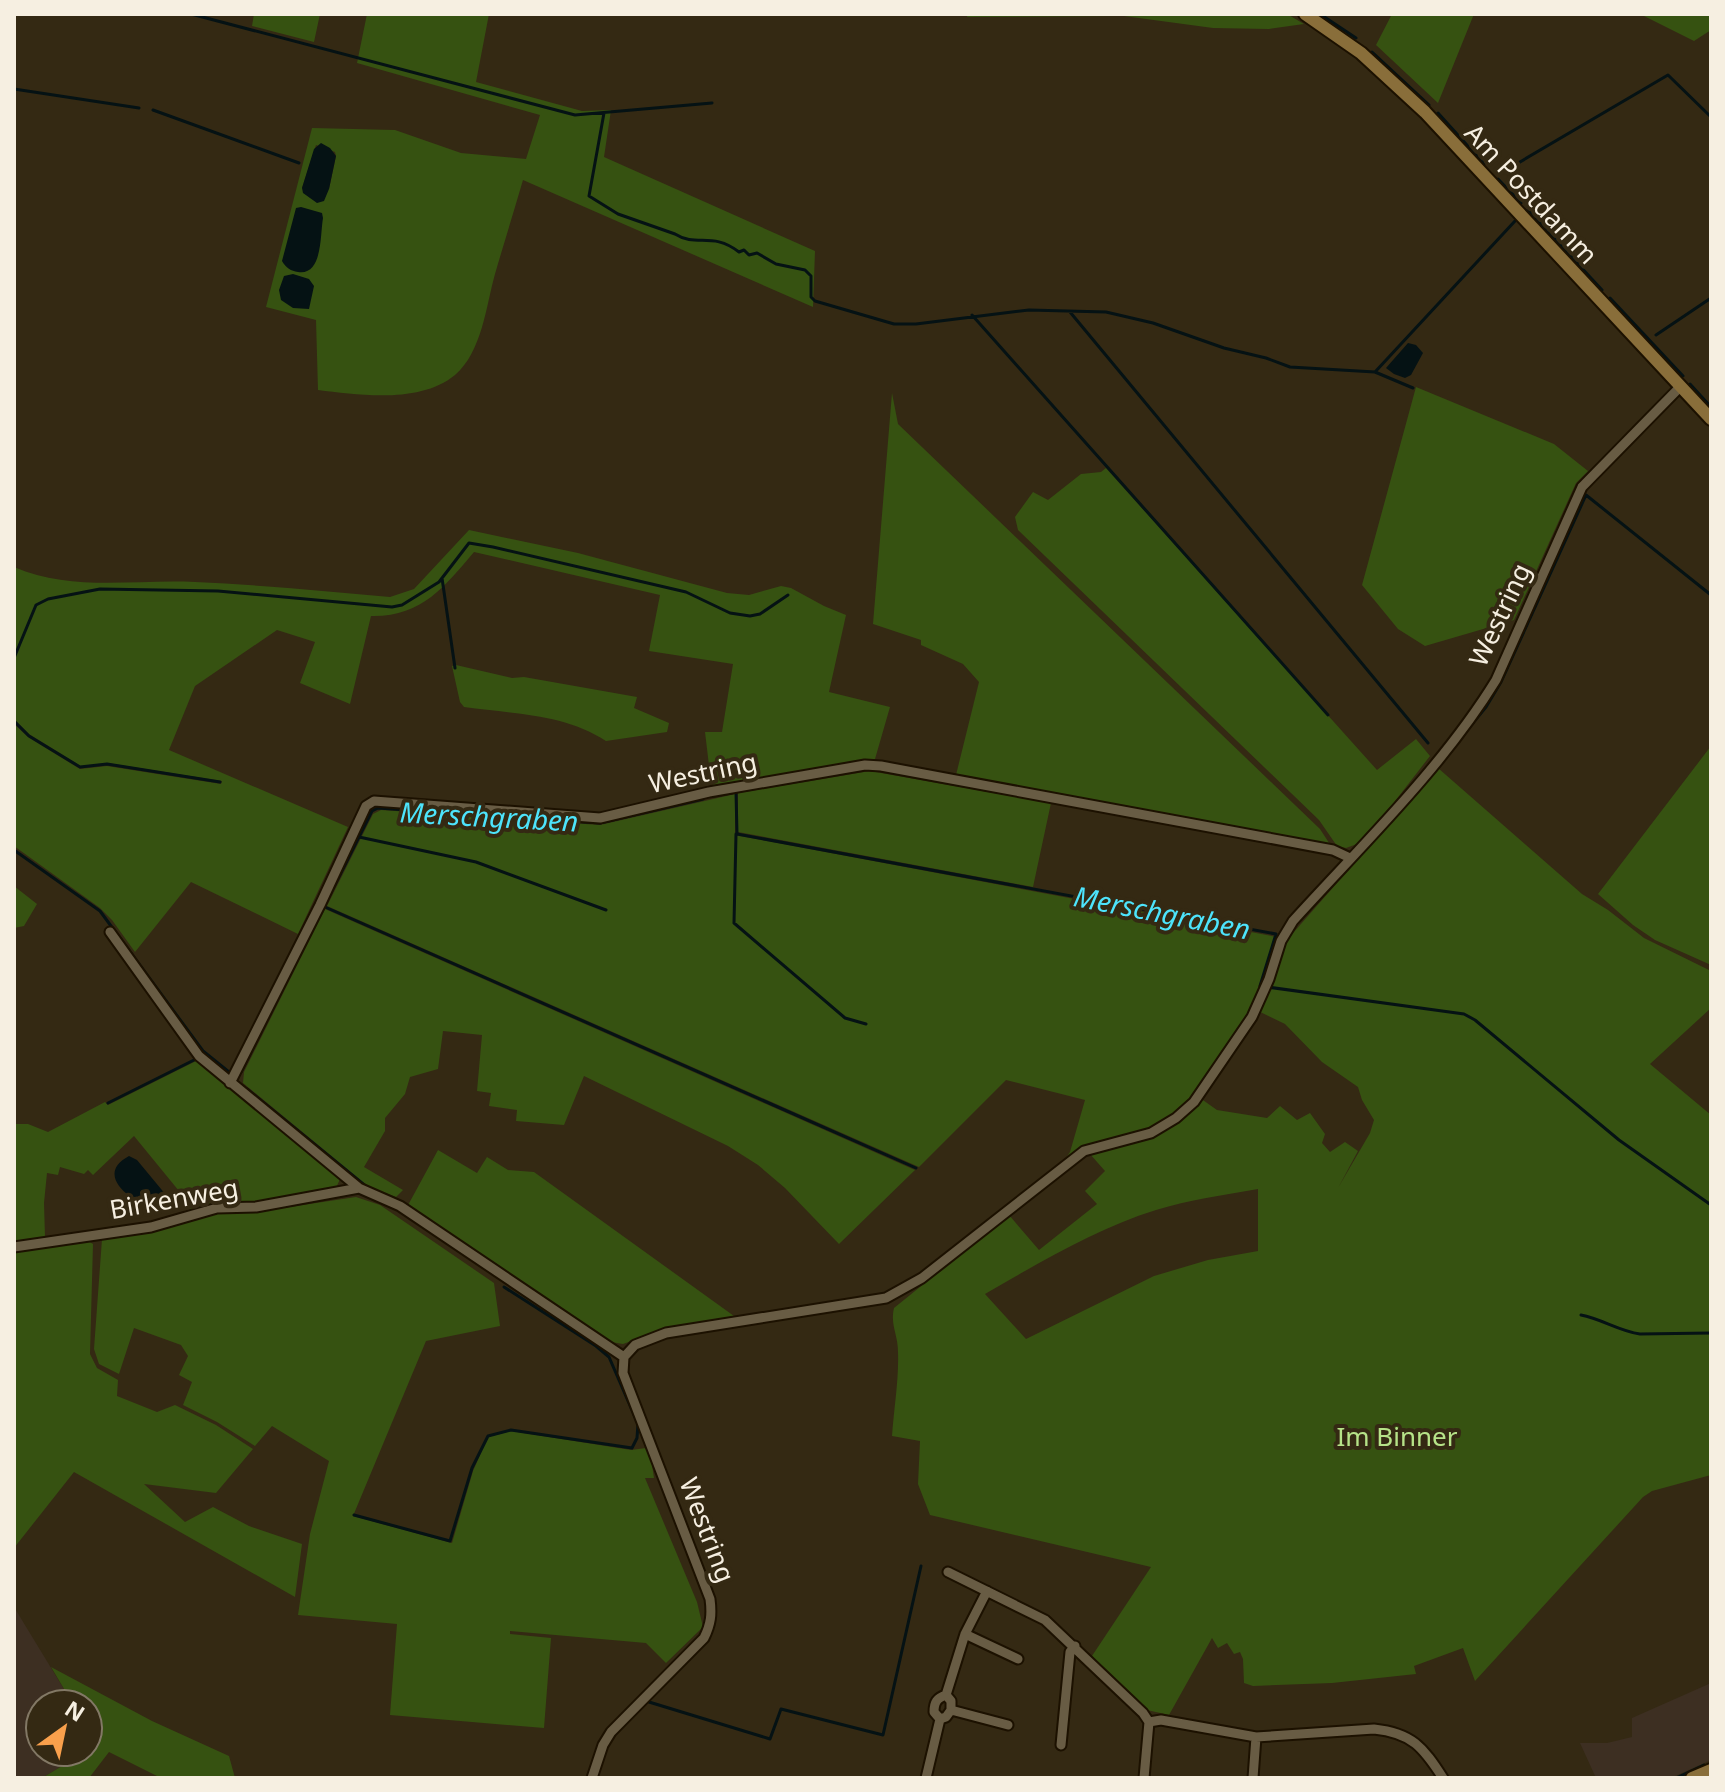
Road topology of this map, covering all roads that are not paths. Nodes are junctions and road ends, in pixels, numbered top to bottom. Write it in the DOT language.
graph roads {
  1 [pos="1305,14"];
  2 [pos="1681,386"];
  3 [pos="1711,419"];
  4 [pos="1350,858"];
  5 [pos="110,932"];
  6 [pos="230,1083"];
  7 [pos="344,1176"];
  8 [pos="359,1188"];
  9 [pos="342,1191"];
  10 [pos="14,1247"];
  11 [pos="624,1357"];
  12 [pos="948,1572"];
  13 [pos="987,1591"];
  14 [pos="965,1634"];
  15 [pos="1075,1646"];
  16 [pos="1018,1659"];
  17 [pos="946,1695"];
  18 [pos="951,1710"];
  19 [pos="940,1719"];
  20 [pos="1149,1722"];
  21 [pos="1008,1725"];
  22 [pos="1256,1737"];
  23 [pos="1061,1745"];
  24 [pos="1711,1770"];
  25 [pos="592,1778"];
  26 [pos="926,1778"];
  27 [pos="1144,1778"];
  28 [pos="1253,1778"];
  29 [pos="1443,1778"];
  30 [pos="1692,1778"];
  1 -- 2 [label="street, Am Postdamm"];
  2 -- 3 [label="street, Am Postdamm"];
  2 -- 4 [label="street, Westring"];
  4 -- 6 [label="street, Westring"];
  4 -- 11 [label="street, Westring"];
  5 -- 6 [label="street"];
  6 -- 7 [label="street"];
  7 -- 8 [label="street"];
  7 -- 9 [label="street"];
  8 -- 9 [label="street, Birkenweg"];
  8 -- 11 [label="street"];
  9 -- 10 [label="street, Birkenweg"];
  11 -- 25 [label="street, Westring"];
  12 -- 13 [label="street"];
  13 -- 14 [label="street"];
  13 -- 15 [label="street"];
  14 -- 16 [label="street"];
  14 -- 17 [label="street"];
  15 -- 20 [label="street"];
  15 -- 23 [label="street"];
  17 -- 18 [label="street"];
  17 -- 19 [label="street"];
  18 -- 19 [label="street"];
  18 -- 21 [label="street"];
  19 -- 26 [label="street"];
  20 -- 22 [label="street"];
  20 -- 27 [label="street"];
  22 -- 28 [label="street"];
  22 -- 29 [label="street"];
  24 -- 30 [label="street"];
}
